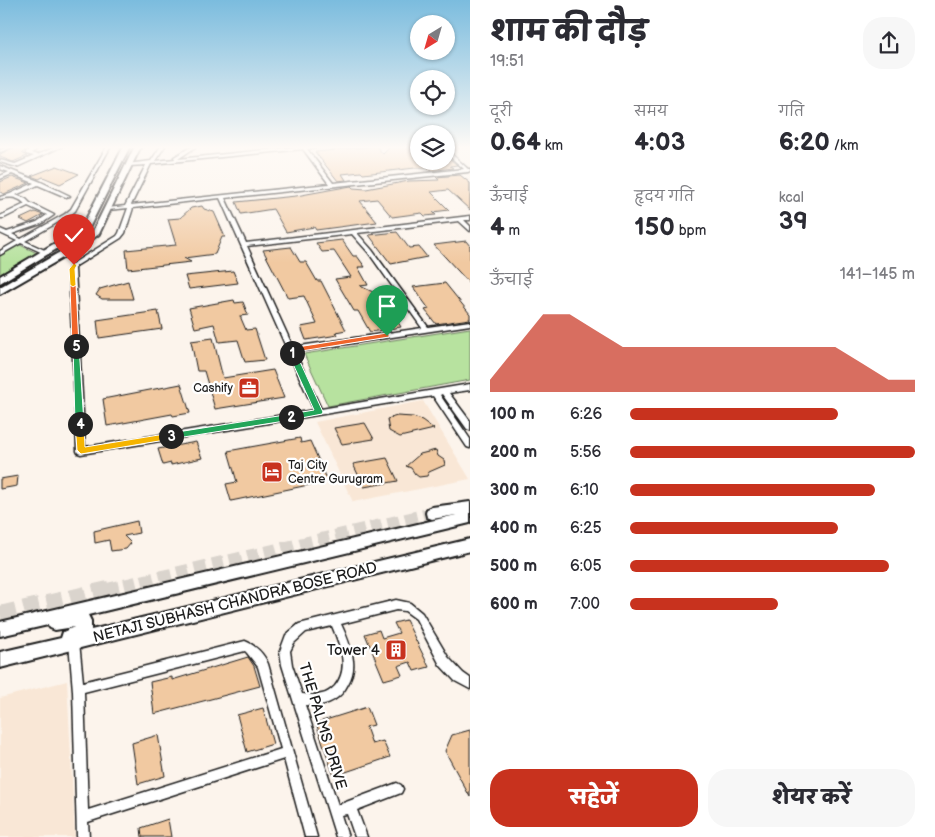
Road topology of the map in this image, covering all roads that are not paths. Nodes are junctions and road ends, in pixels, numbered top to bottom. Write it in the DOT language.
graph roads {
  1 [pos="34,185"];
  2 [pos="44,185"];
  3 [pos="87,185"];
  4 [pos="107,185"];
  5 [pos="119,185"];
  6 [pos="140,185"];
  7 [pos="332,185"];
  8 [pos="12,195"];
  9 [pos="1,196"];
  10 [pos="68,196"];
  11 [pos="222,197"];
  12 [pos="28,204"];
  13 [pos="129,207"];
  14 [pos="108,209"];
  15 [pos="2,217"];
  16 [pos="470,218"];
  17 [pos="461,220"];
  18 [pos="470,229"];
  19 [pos="0,230"];
  20 [pos="353,232"];
  21 [pos="8,234"];
  22 [pos="22,241"];
  23 [pos="244,245"];
  24 [pos="0,253"];
  25 [pos="47,253"];
  26 [pos="0,280"];
  27 [pos="0,291"];
  28 [pos="470,323"];
  29 [pos="426,329"];
  30 [pos="291,350"];
  31 [pos="470,388"];
  32 [pos="444,392"];
  33 [pos="435,393"];
  34 [pos="319,412"];
  35 [pos="470,427"];
  36 [pos="470,445"];
  37 [pos="470,507"];
  38 [pos="432,513"];
  39 [pos="470,517"];
  40 [pos="470,545"];
  41 [pos="334,620"];
  42 [pos="1,628"];
  43 [pos="74,642"];
  44 [pos="5,659"];
  45 [pos="470,684"];
  46 [pos="79,688"];
  47 [pos="298,699"];
  48 [pos="288,752"];
  49 [pos="397,790"];
  50 [pos="350,806"];
  51 [pos="334,812"];
  52 [pos="82,818"];
  53 [pos="83,837"];
  54 [pos="311,837"];
  55 [pos="342,837"];
  56 [pos="361,837"];
  1 -- 8 [label="street"];
  2 -- 10 [label="street"];
  3 -- 22 [label="street"];
  4 -- 25 [label="main road"];
  5 -- 14 [label="main road"];
  6 -- 13 [label="street"];
  7 -- 11 [label="street"];
  8 -- 9 [label="street"];
  8 -- 12 [label="street"];
  11 -- 13 [label="street"];
  11 -- 23 [label="street"];
  12 -- 15 [label="street"];
  12 -- 21 [label="street"];
  13 -- 14 [label="street"];
  13 -- 34 [label="street"];
  14 -- 27 [label="main road"];
  16 -- 17 [label="street"];
  17 -- 18 [label="street"];
  17 -- 20 [label="street"];
  19 -- 21 [label="street"];
  20 -- 23 [label="street"];
  20 -- 29 [label="street"];
  21 -- 22 [label="street"];
  22 -- 24 [label="street"];
  22 -- 25 [label="street"];
  23 -- 30 [label="street"];
  25 -- 26 [label="main road"];
  28 -- 29 [label="street"];
  29 -- 30 [label="street"];
  30 -- 34 [label="street"];
  31 -- 32 [label="street"];
  32 -- 33 [label="street"];
  32 -- 35 [label="street"];
  33 -- 34 [label="street"];
  33 -- 36 [label="street"];
  37 -- 38 [label="main road"];
  39 -- 42 [label="main road, NETAJI SUBHASH CHANDRA BOSE ROAD"];
  40 -- 43 [label="main road, NETAJI SUBHASH CHANDRA BOSE ROAD"];
  41 -- 45 [label="street, THE PALMS DRIVE"];
  41 -- 47 [label="street, THE PALMS DRIVE"];
  41 -- 47 [label="street"];
  42 -- 44 [label="main road"];
  43 -- 44 [label="main road, NETAJI SUBHASH CHANDRA BOSE ROAD"];
  43 -- 46 [label="street"];
  46 -- 48 [label="street"];
  46 -- 52 [label="street"];
  47 -- 51 [label="street, THE PALMS DRIVE"];
  48 -- 52 [label="street"];
  48 -- 54 [label="street"];
  49 -- 50 [label="street"];
  50 -- 51 [label="street"];
  50 -- 56 [label="street"];
  51 -- 55 [label="street, THE PALMS DRIVE"];
  52 -- 53 [label="street"];
}
